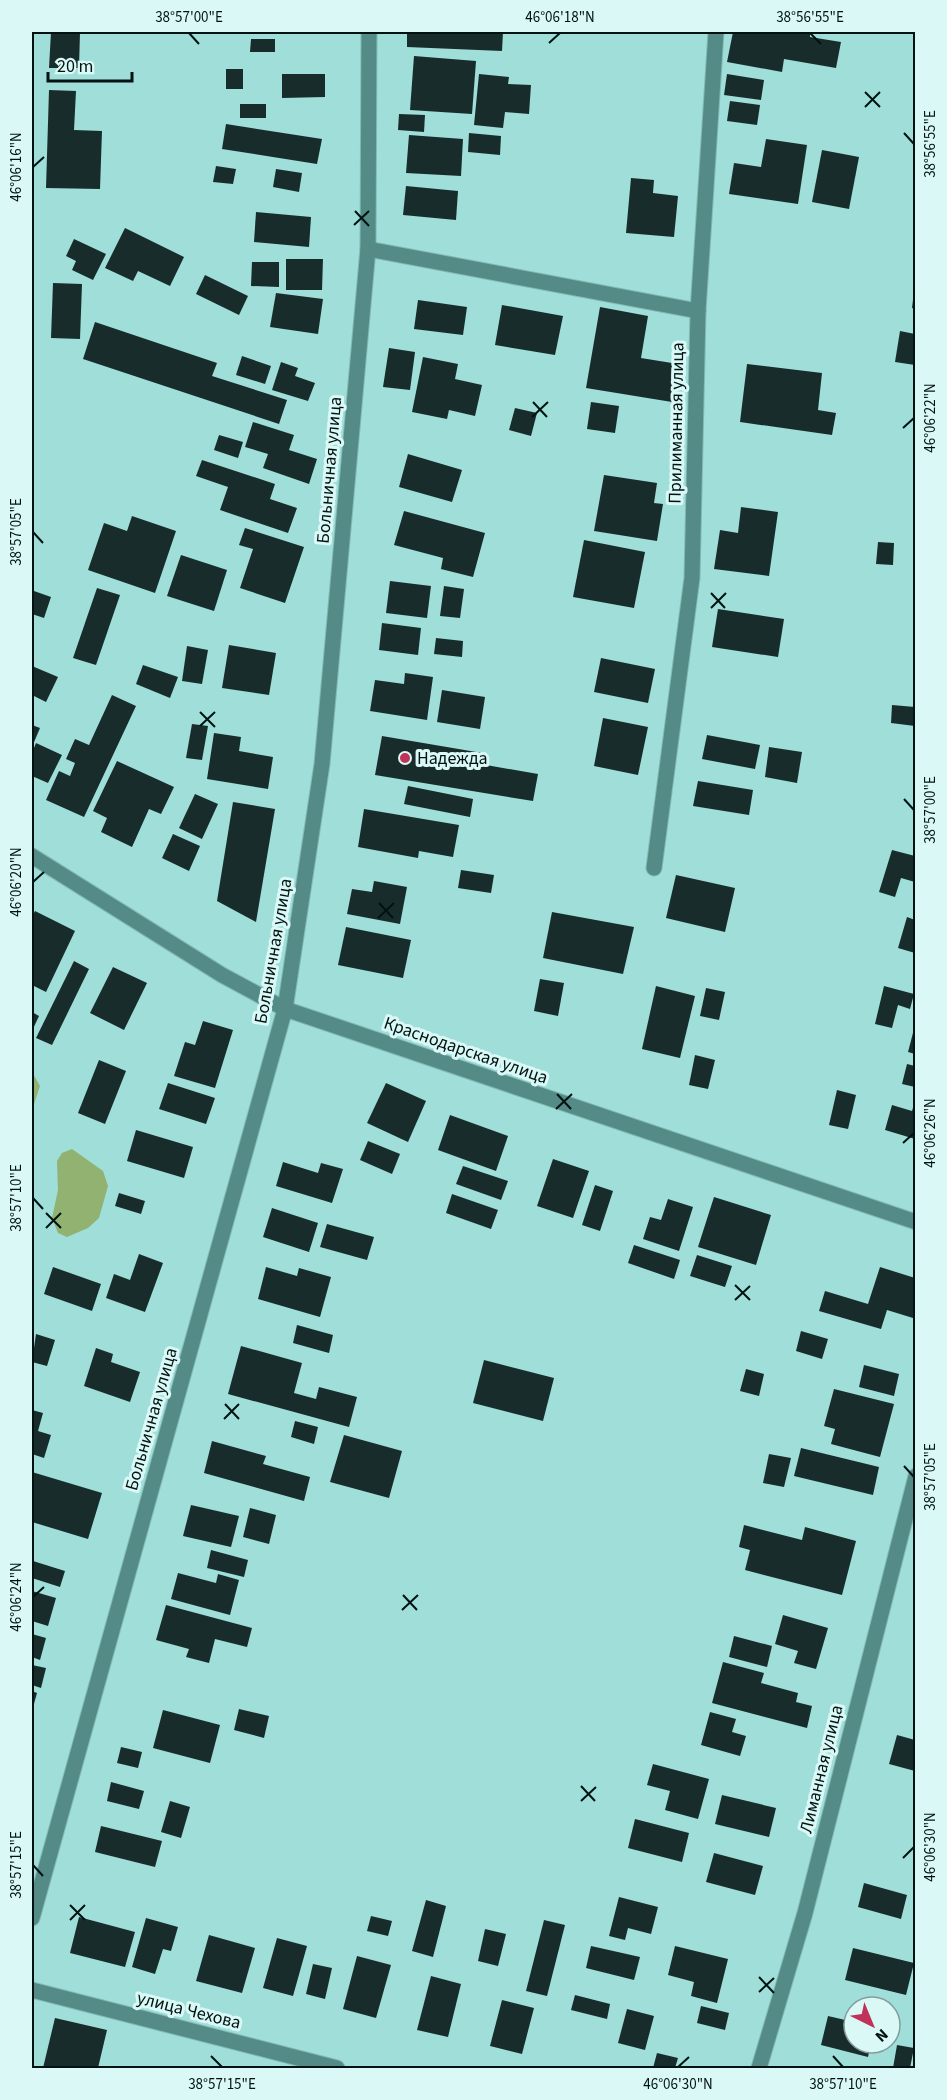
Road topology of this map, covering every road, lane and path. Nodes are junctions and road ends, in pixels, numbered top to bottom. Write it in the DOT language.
graph roads {
  1 [pos="369,32"];
  2 [pos="716,32"];
  3 [pos="368,249"];
  4 [pos="698,312"];
  5 [pos="32,856"];
  6 [pos="654,868"];
  7 [pos="285,1009"];
  8 [pos="915,1222"];
  9 [pos="915,1476"];
  10 [pos="32,1918"];
  11 [pos="32,1990"];
  12 [pos="337,2068"];
  13 [pos="759,2068"];
  1 -- 3 [label="street, Больничная улица"];
  2 -- 4 [label="street, Прилиманная улица"];
  3 -- 4 [label="street"];
  3 -- 7 [label="street, Больничная улица"];
  4 -- 6 [label="street, Прилиманная улица"];
  5 -- 7 [label="street, Краснодарская улица"];
  7 -- 8 [label="street, Краснодарская улица"];
  7 -- 10 [label="street, Больничная улица"];
  9 -- 13 [label="street, Лиманная улица"];
  11 -- 12 [label="street, улица Чехова"];
}
